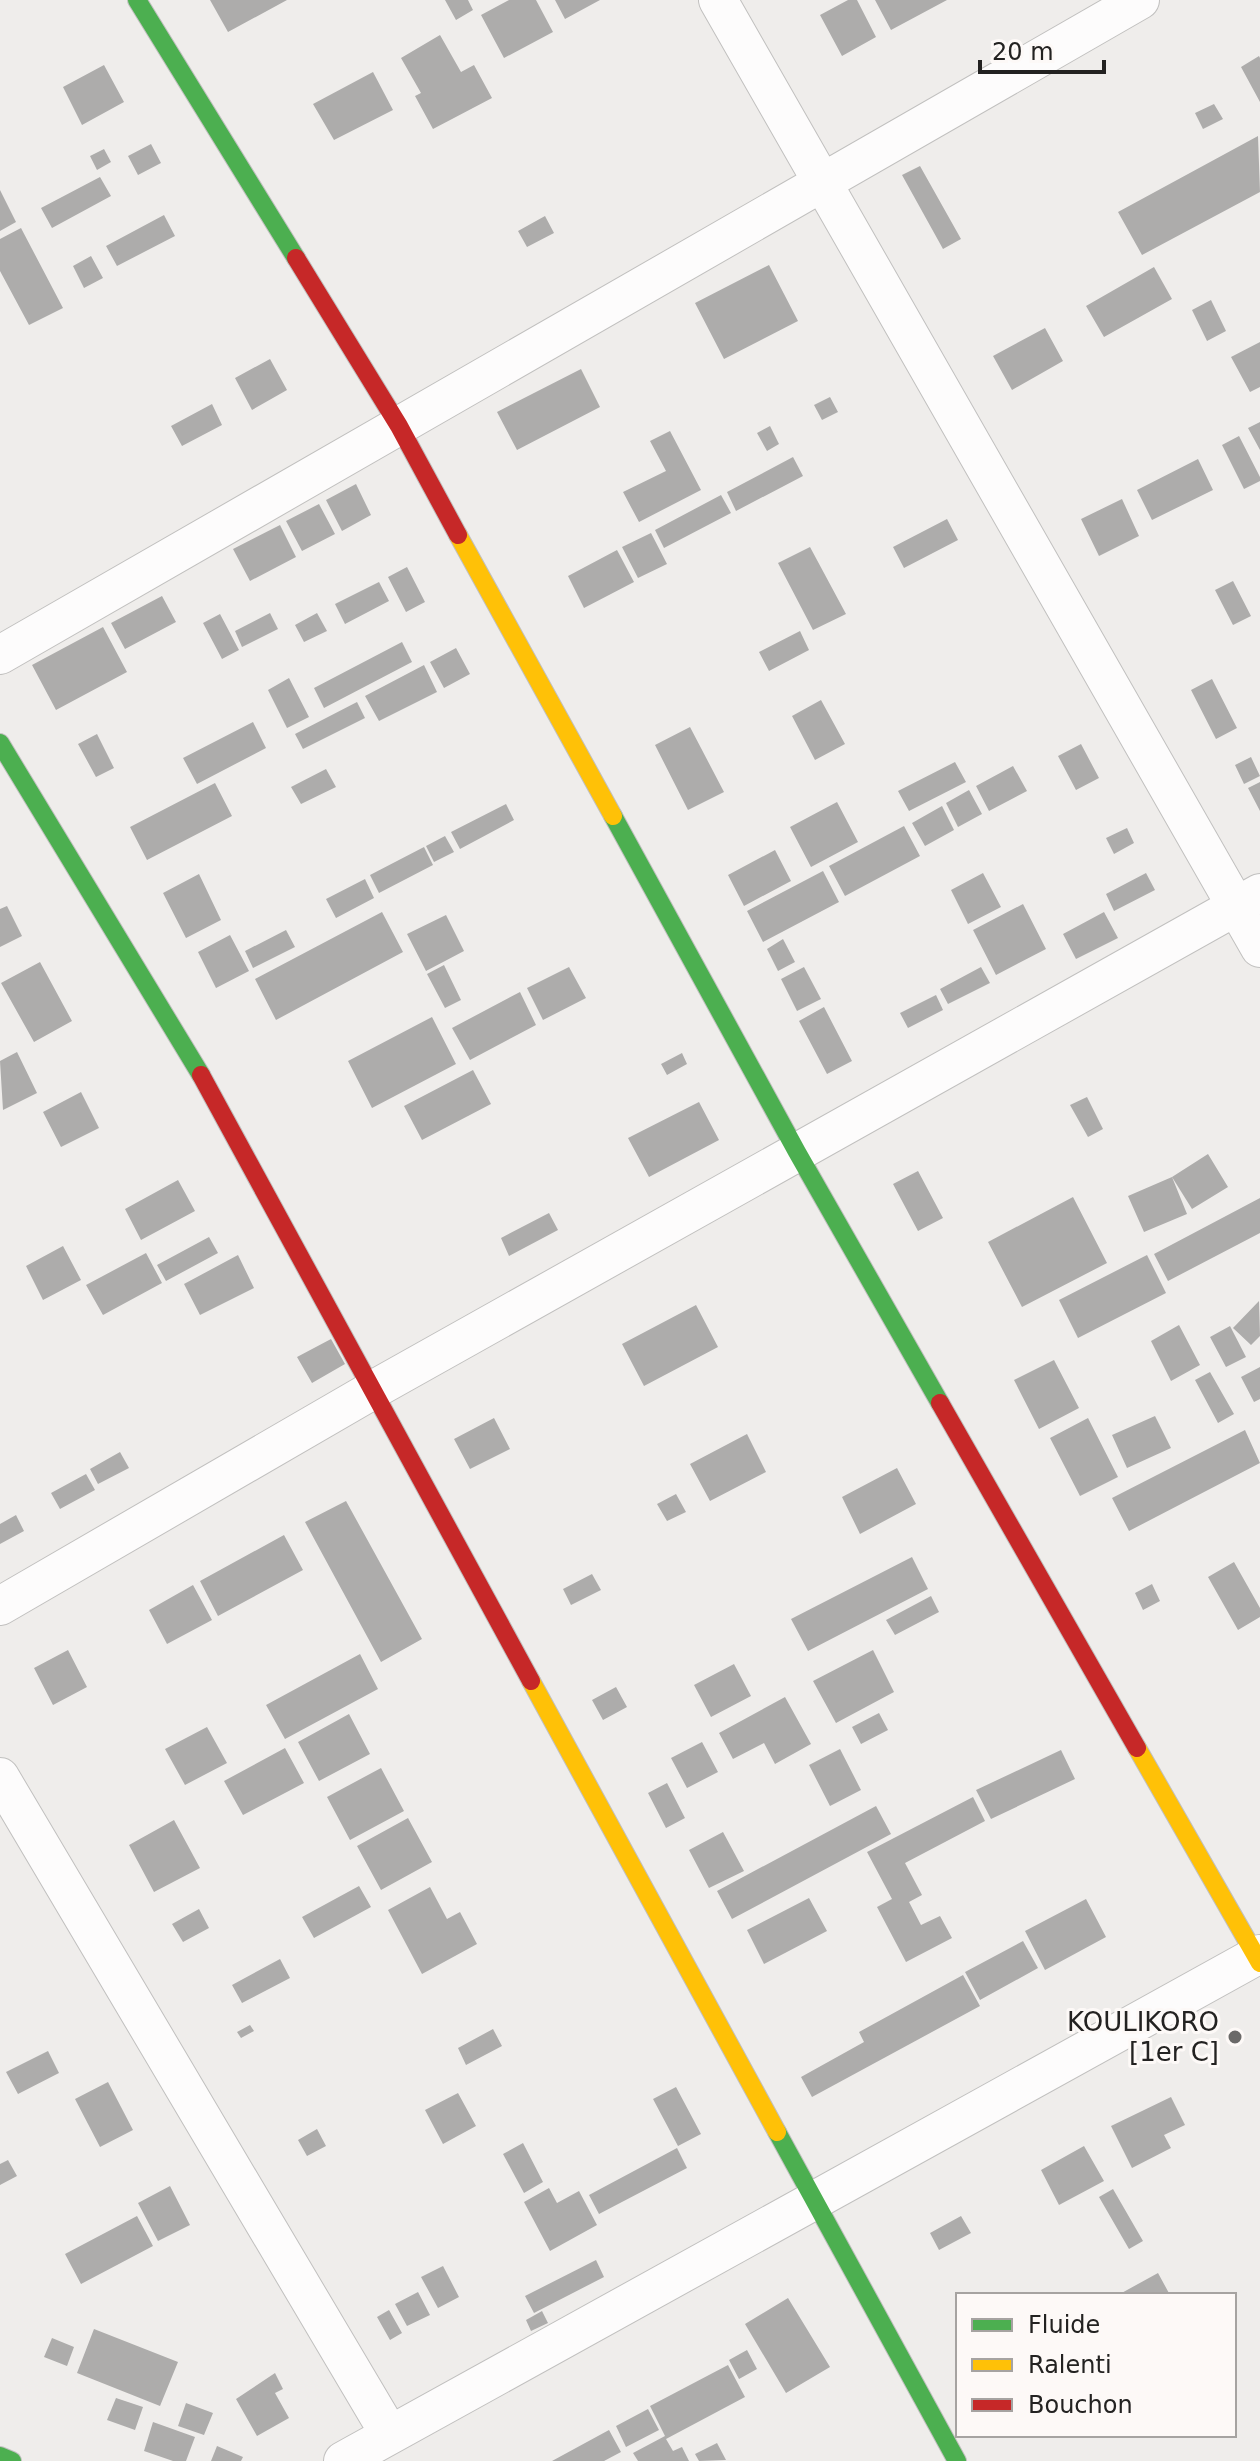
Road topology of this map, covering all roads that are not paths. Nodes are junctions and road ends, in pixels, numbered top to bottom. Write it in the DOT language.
graph roads {
  1 [pos="137,0"];
  2 [pos="718,0"];
  3 [pos="1140,0"];
  4 [pos="822,183"];
  5 [pos="399,426"];
  6 [pos="0,655"];
  7 [pos="0,743"];
  8 [pos="1248,900"];
  9 [pos="1260,948"];
  10 [pos="797,1152"];
  11 [pos="371,1391"];
  12 [pos="0,1606"];
  13 [pos="0,1777"];
  14 [pos="1259,1958"];
  15 [pos="814,2201"];
  16 [pos="390,2435"];
  17 [pos="0,2456"];
  18 [pos="12,2461"];
  19 [pos="343,2461"];
  20 [pos="957,2461"];
  1 -- 5 [label="street"];
  2 -- 4 [label="street"];
  3 -- 4 [label="street"];
  4 -- 5 [label="street"];
  4 -- 8 [label="street"];
  5 -- 6 [label="street"];
  5 -- 10 [label="street"];
  7 -- 11 [label="street"];
  8 -- 9 [label="street"];
  8 -- 10 [label="street"];
  10 -- 11 [label="street"];
  10 -- 14 [label="street"];
  11 -- 12 [label="street"];
  11 -- 15 [label="street"];
  13 -- 16 [label="street"];
  14 -- 15 [label="street"];
  15 -- 16 [label="street"];
  15 -- 20 [label="street"];
  16 -- 19 [label="street"];
  17 -- 18 [label="street"];
}
